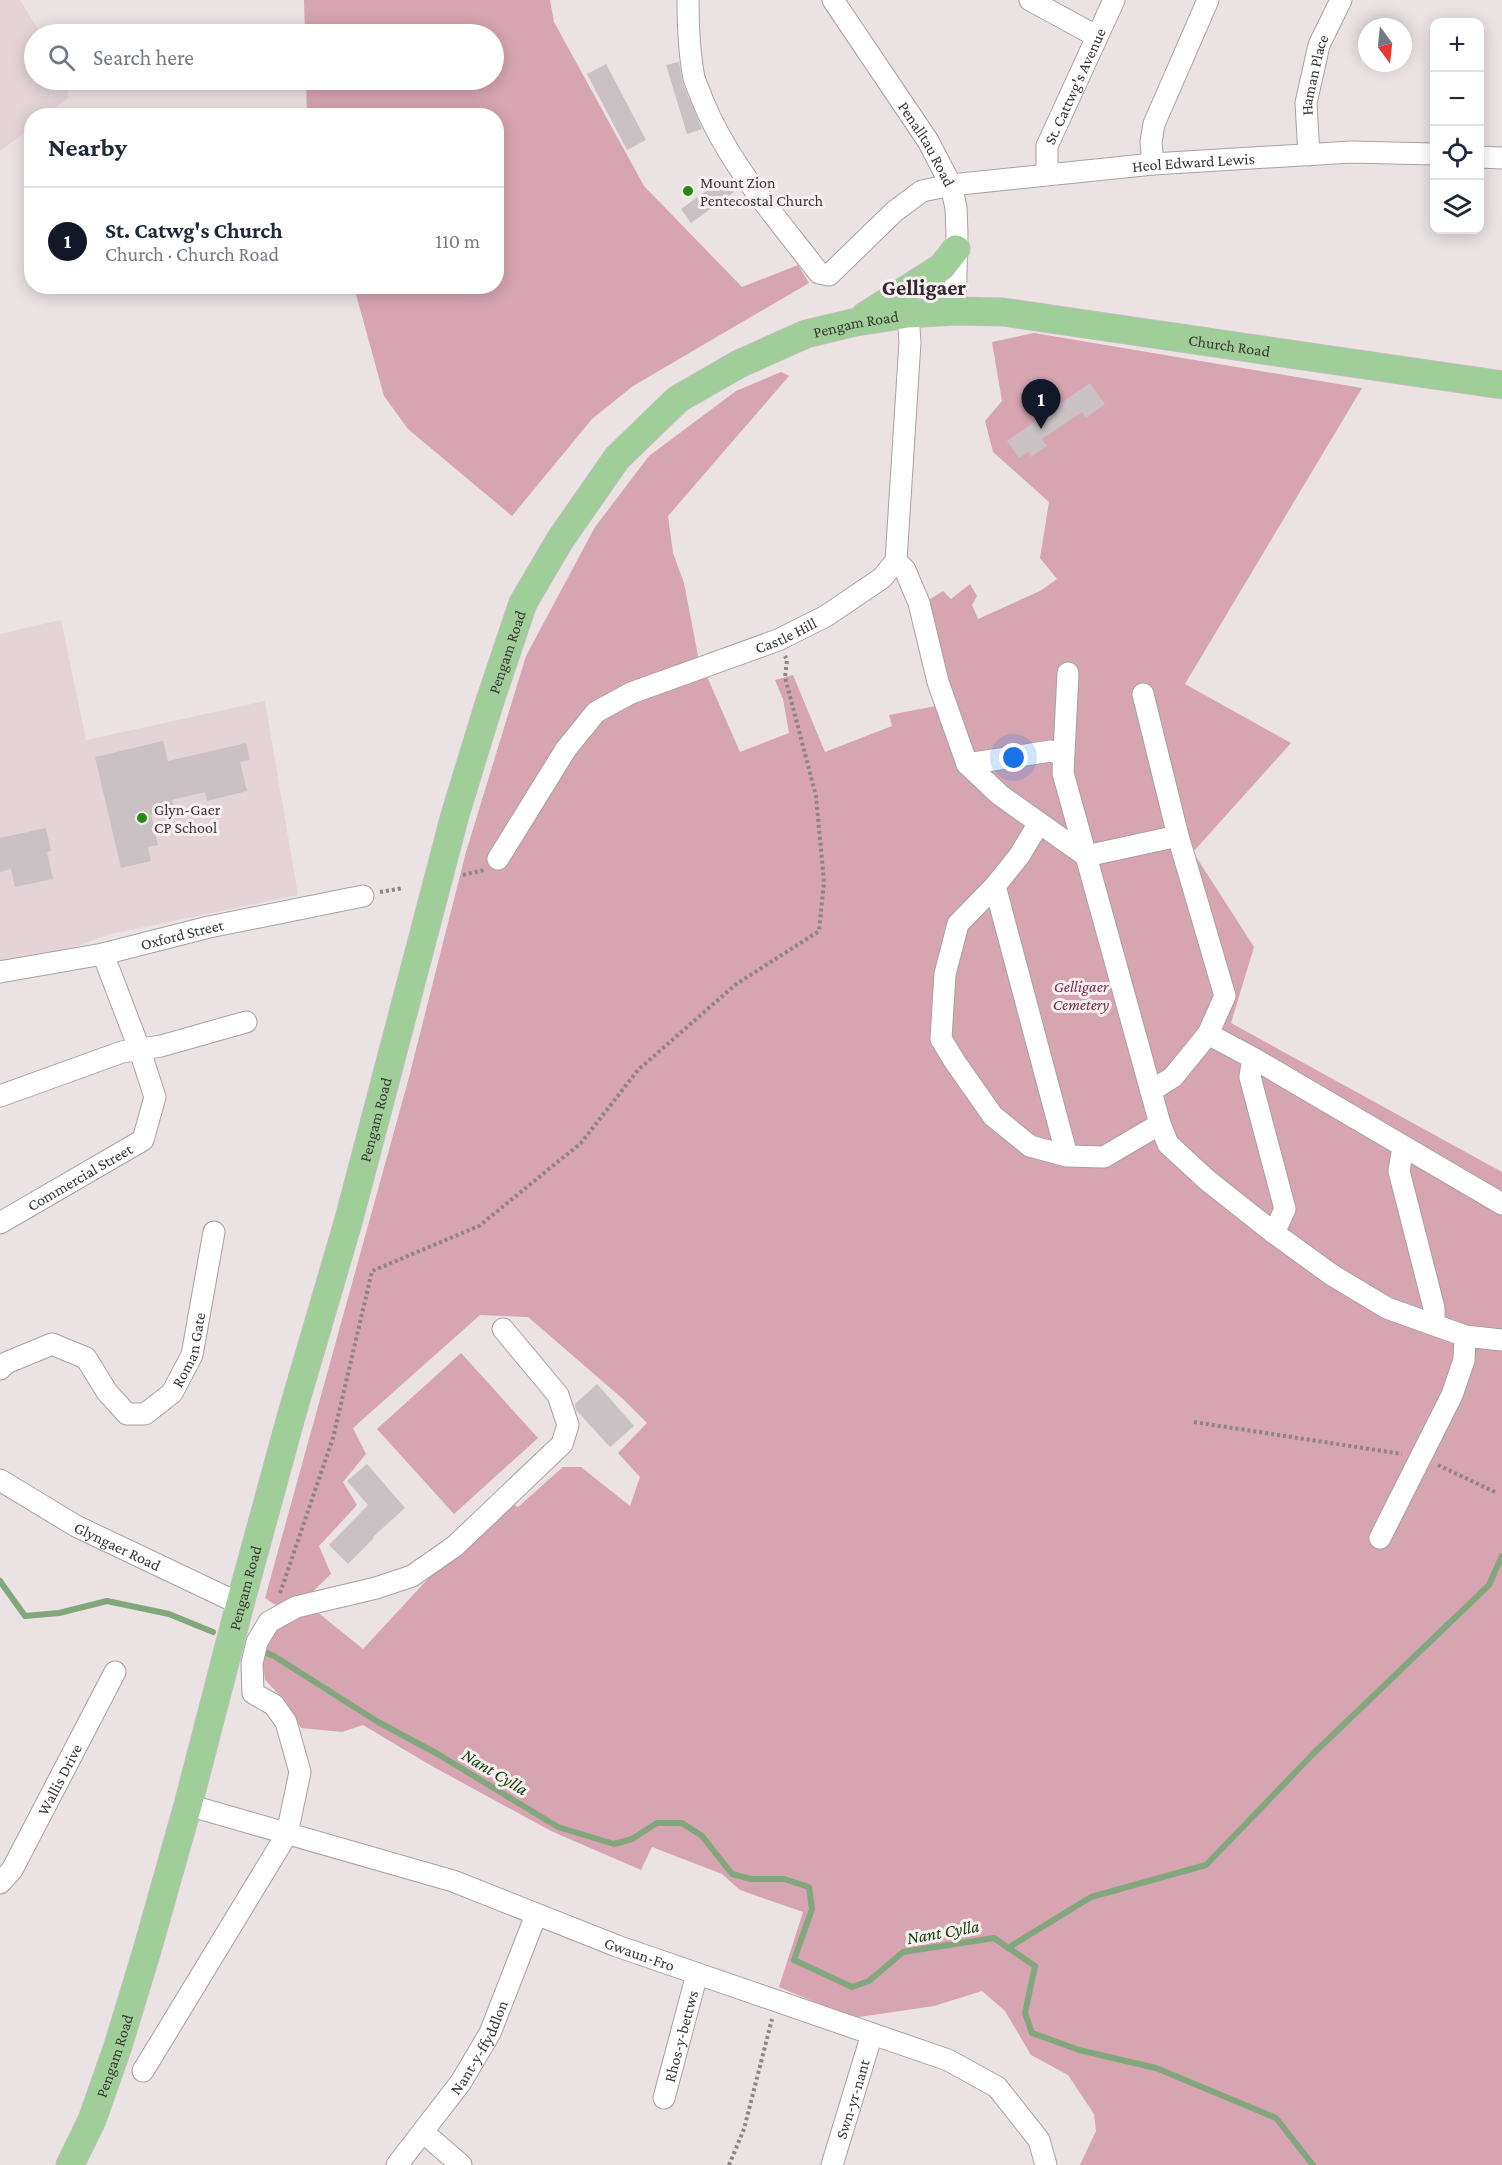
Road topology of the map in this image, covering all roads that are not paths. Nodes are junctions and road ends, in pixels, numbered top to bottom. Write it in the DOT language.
graph roads {
  1 [pos="688,0"];
  2 [pos="833,0"];
  3 [pos="1030,0"];
  4 [pos="1114,0"];
  5 [pos="1208,0"];
  6 [pos="1341,0"];
  7 [pos="1096,36"];
  8 [pos="1430,154"];
  9 [pos="1310,155"];
  10 [pos="1484,157"];
  11 [pos="1502,158"];
  12 [pos="1153,164"];
  13 [pos="1047,173"];
  14 [pos="951,185"];
  15 [pos="956,249"];
  16 [pos="955,311"];
  17 [pos="908,314"];
  18 [pos="856,322"];
  19 [pos="1502,385"];
  20 [pos="896,561"];
  21 [pos="1068,673"];
  22 [pos="1143,694"];
  23 [pos="1063,755"];
  24 [pos="968,764"];
  25 [pos="1039,823"];
  26 [pos="1178,836"];
  27 [pos="1086,856"];
  28 [pos="498,859"];
  29 [pos="994,886"];
  30 [pos="363,896"];
  31 [pos="103,954"];
  32 [pos="0,972"];
  33 [pos="246,1022"];
  34 [pos="1208,1034"];
  35 [pos="139,1048"];
  36 [pos="1253,1058"];
  37 [pos="1151,1091"];
  38 [pos="0,1096"];
  39 [pos="1160,1124"];
  40 [pos="1403,1147"];
  41 [pos="1067,1156"];
  42 [pos="1502,1204"];
  43 [pos="0,1223"];
  44 [pos="214,1232"];
  45 [pos="1274,1233"];
  46 [pos="1434,1324"];
  47 [pos="503,1329"];
  48 [pos="1465,1336"];
  49 [pos="1502,1340"];
  50 [pos="0,1369"];
  51 [pos="0,1480"];
  52 [pos="1380,1538"];
  53 [pos="240,1604"];
  54 [pos="115,1672"];
  55 [pos="188,1806"];
  56 [pos="287,1834"];
  57 [pos="0,1883"];
  58 [pos="536,1915"];
  59 [pos="697,1974"];
  60 [pos="872,2034"];
  61 [pos="143,2071"];
  62 [pos="664,2098"];
  63 [pos="423,2132"];
  64 [pos="70,2165"];
  65 [pos="397,2165"];
  66 [pos="461,2165"];
  67 [pos="832,2165"];
  68 [pos="1046,2165"];
  1 -- 14 [label="street, Heol Edward Lewis"];
  2 -- 14 [label="street, Penalltau Road"];
  3 -- 7 [label="street"];
  4 -- 7 [label="street, St. Cattwg's Avenue"];
  5 -- 12 [label="street"];
  6 -- 9 [label="street, Haman Place"];
  7 -- 13 [label="street, St. Cattwg's Avenue"];
  8 -- 9 [label="street, Heol Edward Lewis"];
  9 -- 12 [label="street, Heol Edward Lewis"];
  10 -- 11 [label="street"];
  12 -- 13 [label="street, Heol Edward Lewis"];
  13 -- 14 [label="street, Heol Edward Lewis"];
  14 -- 15 [label="street, Penalltau Road"];
  15 -- 16 [label="street, Penalltau Road"];
  15 -- 18 [label="main road"];
  16 -- 17 [label="main road, Pengam Road"];
  16 -- 19 [label="main road, Church Road"];
  17 -- 18 [label="main road, Pengam Road"];
  17 -- 20 [label="street"];
  18 -- 53 [label="main road, Pengam Road"];
  20 -- 24 [label="street"];
  20 -- 28 [label="street, Castle Hill"];
  21 -- 23 [label="street"];
  22 -- 26 [label="street"];
  23 -- 24 [label="street"];
  23 -- 27 [label="street"];
  24 -- 25 [label="street"];
  25 -- 27 [label="street"];
  25 -- 29 [label="street"];
  26 -- 27 [label="street"];
  26 -- 34 [label="street"];
  27 -- 37 [label="street"];
  29 -- 41 [label="street"];
  29 -- 41 [label="street"];
  30 -- 31 [label="street, Oxford Street"];
  31 -- 32 [label="street, Oxford Street"];
  31 -- 35 [label="street, Commercial Street"];
  33 -- 35 [label="street"];
  34 -- 36 [label="street"];
  34 -- 37 [label="street"];
  35 -- 38 [label="street"];
  35 -- 43 [label="street, Commercial Street"];
  36 -- 40 [label="street"];
  36 -- 45 [label="street"];
  37 -- 39 [label="street"];
  39 -- 41 [label="street"];
  39 -- 45 [label="street"];
  40 -- 42 [label="street"];
  40 -- 46 [label="street"];
  44 -- 50 [label="street, Roman Gate"];
  45 -- 46 [label="street"];
  46 -- 48 [label="street"];
  47 -- 56 [label="street"];
  48 -- 49 [label="street"];
  48 -- 52 [label="street"];
  51 -- 53 [label="street, Glyngaer Road"];
  53 -- 55 [label="main road, Pengam Road"];
  54 -- 57 [label="street, Wallis Drive"];
  55 -- 56 [label="street, Gwaun-Fro"];
  55 -- 64 [label="main road, Pengam Road"];
  56 -- 58 [label="street, Gwaun-Fro"];
  56 -- 61 [label="street"];
  58 -- 59 [label="street, Gwaun-Fro"];
  58 -- 63 [label="street, Nant-y-ffyddlon"];
  59 -- 60 [label="street, Gwaun-Fro"];
  59 -- 62 [label="street, Rhos-y-bettws"];
  60 -- 67 [label="street, Swn-yr-nant"];
  60 -- 68 [label="street, Gwaun-Fro"];
  63 -- 65 [label="street, Nant-y-ffyddlon"];
  63 -- 66 [label="street"];
}
